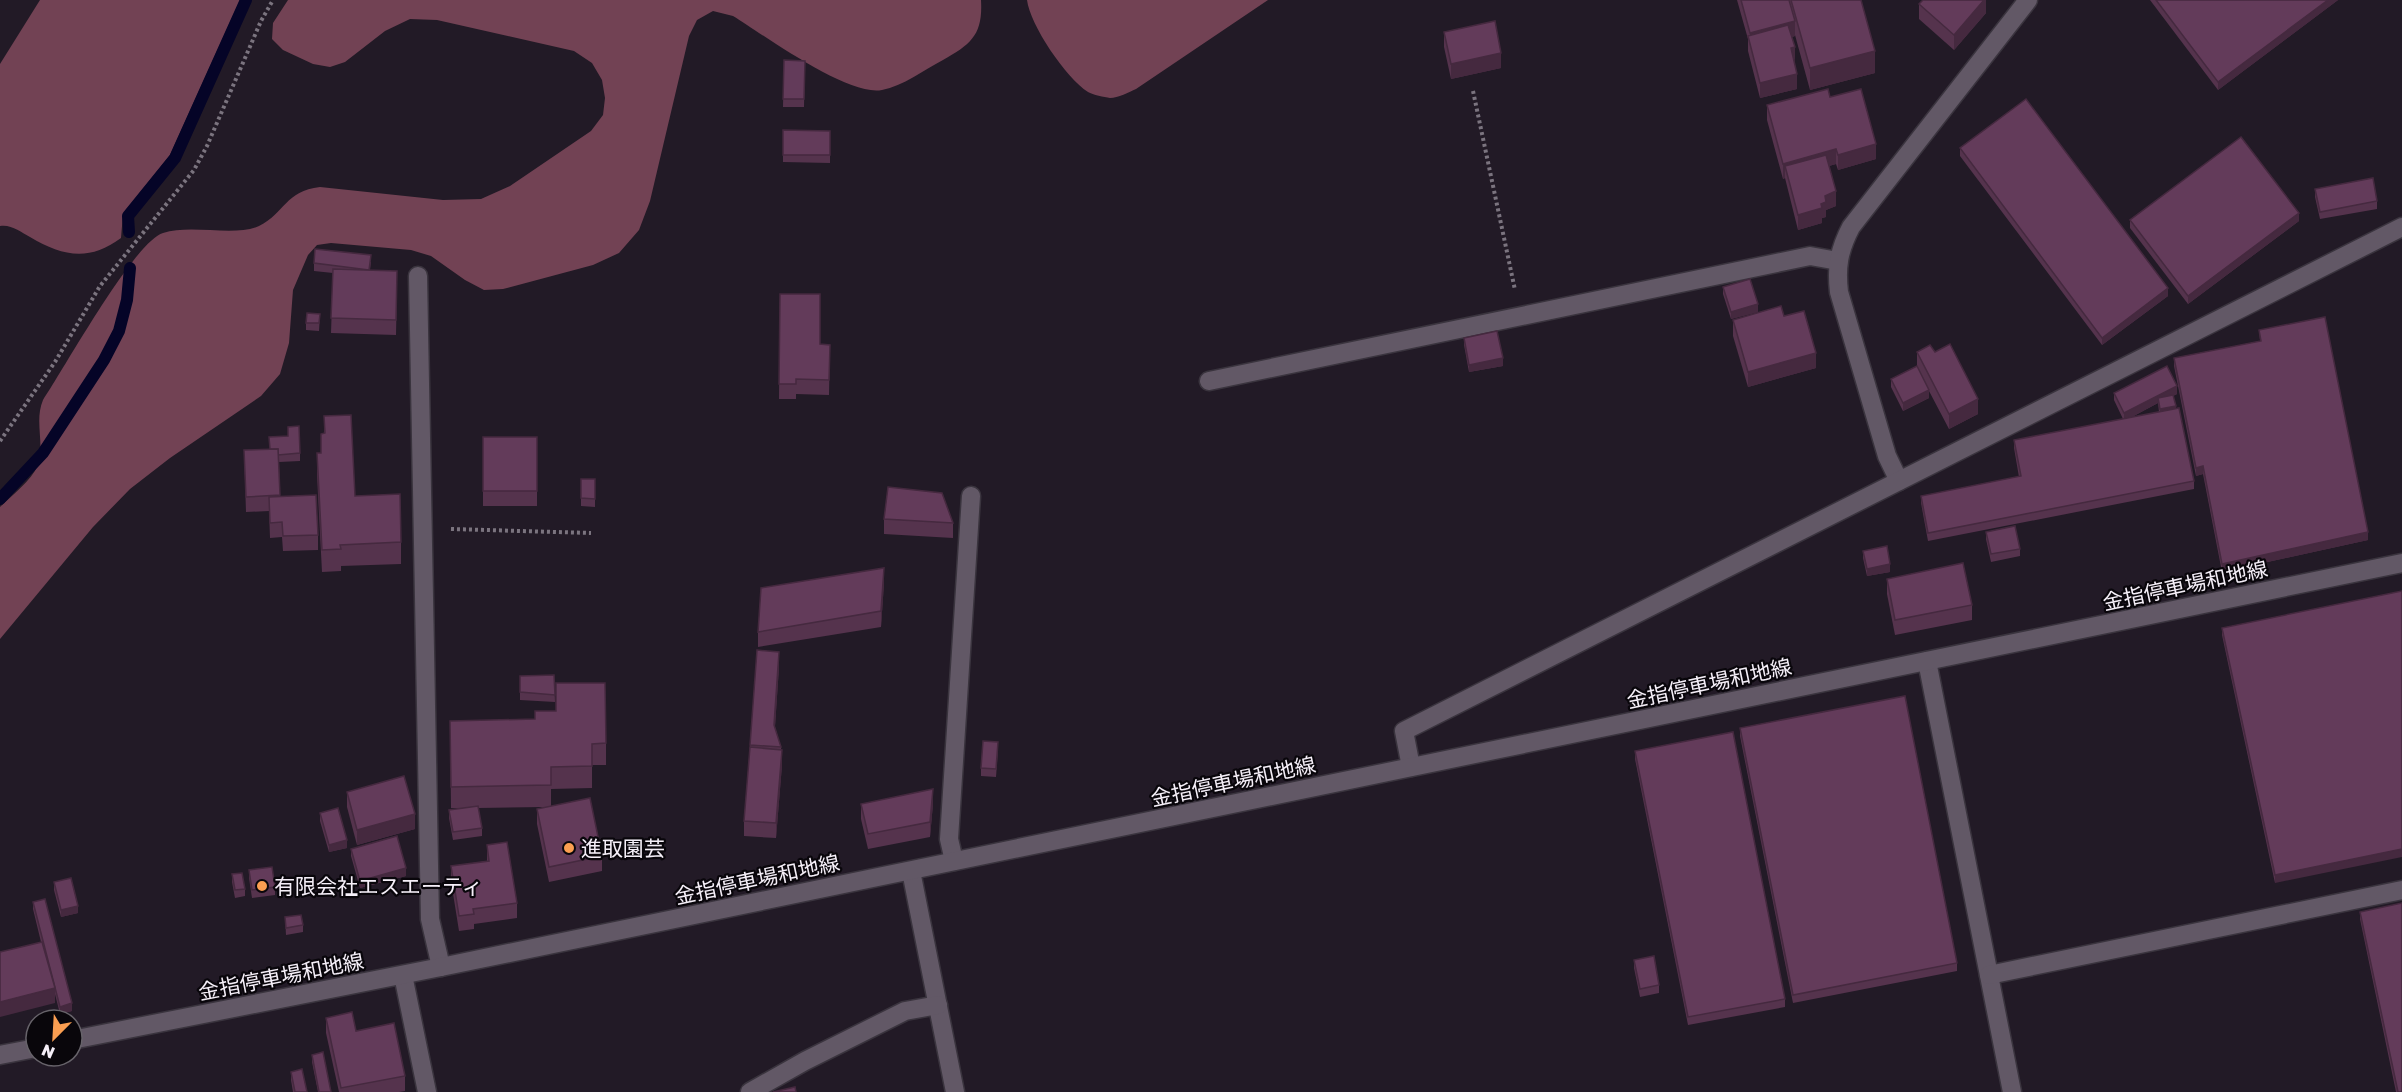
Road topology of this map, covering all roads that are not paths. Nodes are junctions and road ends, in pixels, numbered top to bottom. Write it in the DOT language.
graph roads {
  1 [pos="2028,0"];
  2 [pos="2402,227"];
  3 [pos="1838,261"];
  4 [pos="418,276"];
  5 [pos="1209,381"];
  6 [pos="1899,481"];
  7 [pos="971,496"];
  8 [pos="2402,563"];
  9 [pos="1927,661"];
  10 [pos="1411,767"];
  11 [pos="954,861"];
  12 [pos="911,870"];
  13 [pos="2402,890"];
  14 [pos="441,967"];
  15 [pos="404,975"];
  16 [pos="1989,975"];
  17 [pos="938,1005"];
  18 [pos="84,1039"];
  19 [pos="24,1050"];
  20 [pos="0,1055"];
  21 [pos="427,1092"];
  22 [pos="750,1092"];
  23 [pos="955,1092"];
  24 [pos="2012,1092"];
  1 -- 3 [label="street"];
  2 -- 6 [label="street"];
  3 -- 5 [label="street"];
  3 -- 6 [label="street"];
  4 -- 14 [label="street"];
  6 -- 10 [label="street"];
  7 -- 11 [label="street"];
  8 -- 9 [label="street, 金指停車場和地線"];
  9 -- 10 [label="street, 金指停車場和地線"];
  9 -- 16 [label="street"];
  10 -- 11 [label="street, 金指停車場和地線"];
  11 -- 12 [label="street, 金指停車場和地線"];
  12 -- 14 [label="street, 金指停車場和地線"];
  12 -- 17 [label="street"];
  13 -- 16 [label="street"];
  14 -- 15 [label="street, 金指停車場和地線"];
  15 -- 18 [label="street, 金指停車場和地線"];
  15 -- 21 [label="street"];
  16 -- 24 [label="street"];
  17 -- 22 [label="street"];
  17 -- 23 [label="street"];
  19 -- 20 [label="street"];
}
